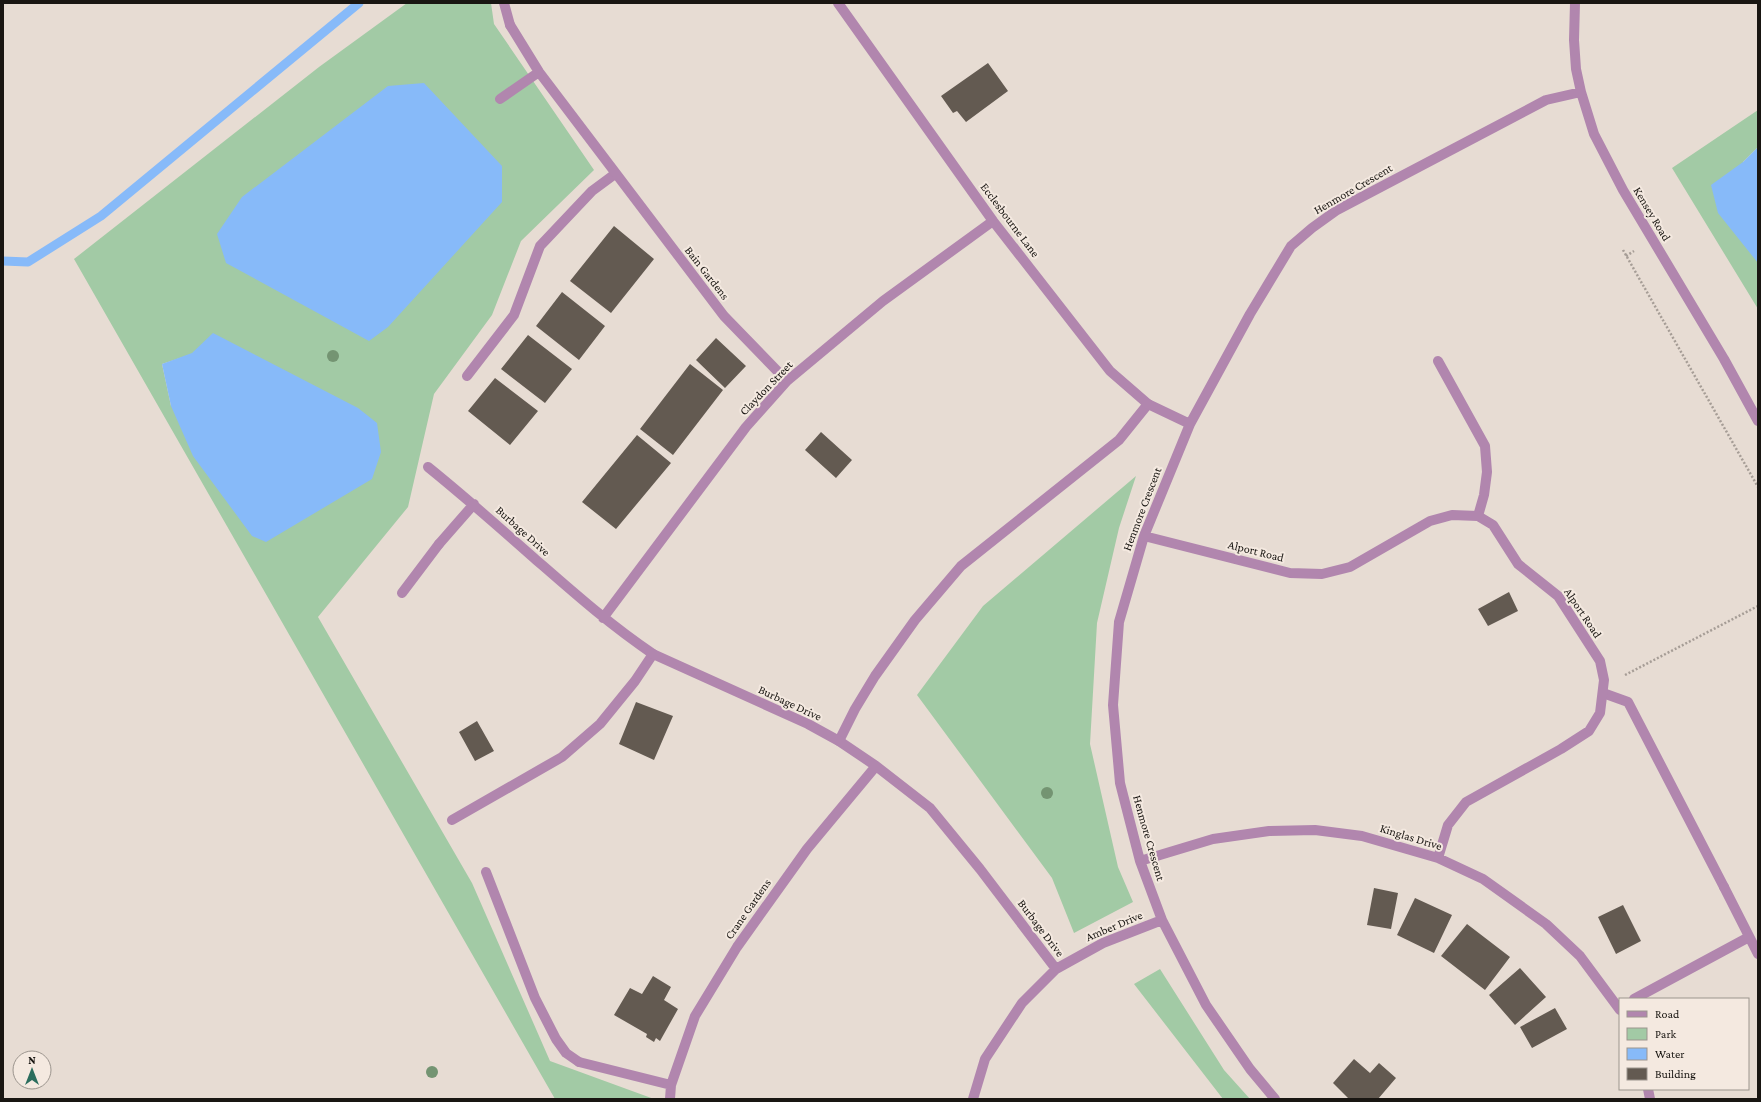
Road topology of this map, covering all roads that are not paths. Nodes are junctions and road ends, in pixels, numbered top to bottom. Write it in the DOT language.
graph roads {
  1 [pos="504,3"];
  2 [pos="838,3"];
  3 [pos="1575,3"];
  4 [pos="539,72"];
  5 [pos="1581,92"];
  6 [pos="500,98"];
  7 [pos="615,174"];
  8 [pos="993,221"];
  9 [pos="1438,361"];
  10 [pos="467,376"];
  11 [pos="787,381"];
  12 [pos="1148,404"];
  13 [pos="1758,421"];
  14 [pos="1190,424"];
  15 [pos="428,467"];
  16 [pos="474,504"];
  17 [pos="1478,516"];
  18 [pos="1144,536"];
  19 [pos="402,593"];
  20 [pos="603,618"];
  21 [pos="653,654"];
  22 [pos="1603,693"];
  23 [pos="840,741"];
  24 [pos="876,766"];
  25 [pos="452,820"];
  26 [pos="1438,858"];
  27 [pos="1140,861"];
  28 [pos="486,872"];
  29 [pos="1162,920"];
  30 [pos="1749,937"];
  31 [pos="1758,954"];
  32 [pos="1056,969"];
  33 [pos="1636,998"];
  34 [pos="1619,1007"];
  35 [pos="671,1085"];
  36 [pos="670,1099"];
  37 [pos="973,1099"];
  38 [pos="1275,1099"];
  1 -- 4 [label="street, Bain Gardens"];
  2 -- 8 [label="street, Ecclesbourne Lane"];
  3 -- 5 [label="street, Kensey Road"];
  4 -- 6 [label="street"];
  4 -- 7 [label="street, Bain Gardens"];
  5 -- 13 [label="street, Kensey Road"];
  5 -- 14 [label="street, Henmore Crescent"];
  7 -- 10 [label="street"];
  7 -- 11 [label="street, Bain Gardens"];
  8 -- 11 [label="street, Claydon Street"];
  8 -- 12 [label="street, Ecclesbourne Lane"];
  9 -- 17 [label="street"];
  11 -- 20 [label="street, Claydon Street"];
  12 -- 14 [label="street, Ecclesbourne Lane"];
  12 -- 23 [label="street"];
  14 -- 18 [label="street, Henmore Crescent"];
  15 -- 16 [label="street, Burbage Drive"];
  16 -- 19 [label="street"];
  16 -- 20 [label="street, Burbage Drive"];
  17 -- 18 [label="street, Alport Road"];
  17 -- 22 [label="street, Alport Road"];
  18 -- 27 [label="street, Henmore Crescent"];
  20 -- 21 [label="street, Burbage Drive"];
  21 -- 23 [label="street, Burbage Drive"];
  21 -- 25 [label="street"];
  22 -- 26 [label="street, Alport Road"];
  22 -- 30 [label="street"];
  23 -- 24 [label="street, Burbage Drive"];
  24 -- 32 [label="street, Burbage Drive"];
  24 -- 35 [label="street, Crane Gardens"];
  26 -- 27 [label="street, Kinglas Drive"];
  26 -- 34 [label="street, Kinglas Drive"];
  27 -- 29 [label="street, Henmore Crescent"];
  28 -- 35 [label="street"];
  29 -- 32 [label="street, Amber Drive"];
  29 -- 38 [label="street, Henmore Crescent"];
  30 -- 31 [label="street"];
  30 -- 33 [label="street"];
  32 -- 37 [label="street, Amber Drive"];
  35 -- 36 [label="street, Crane Gardens"];
}
